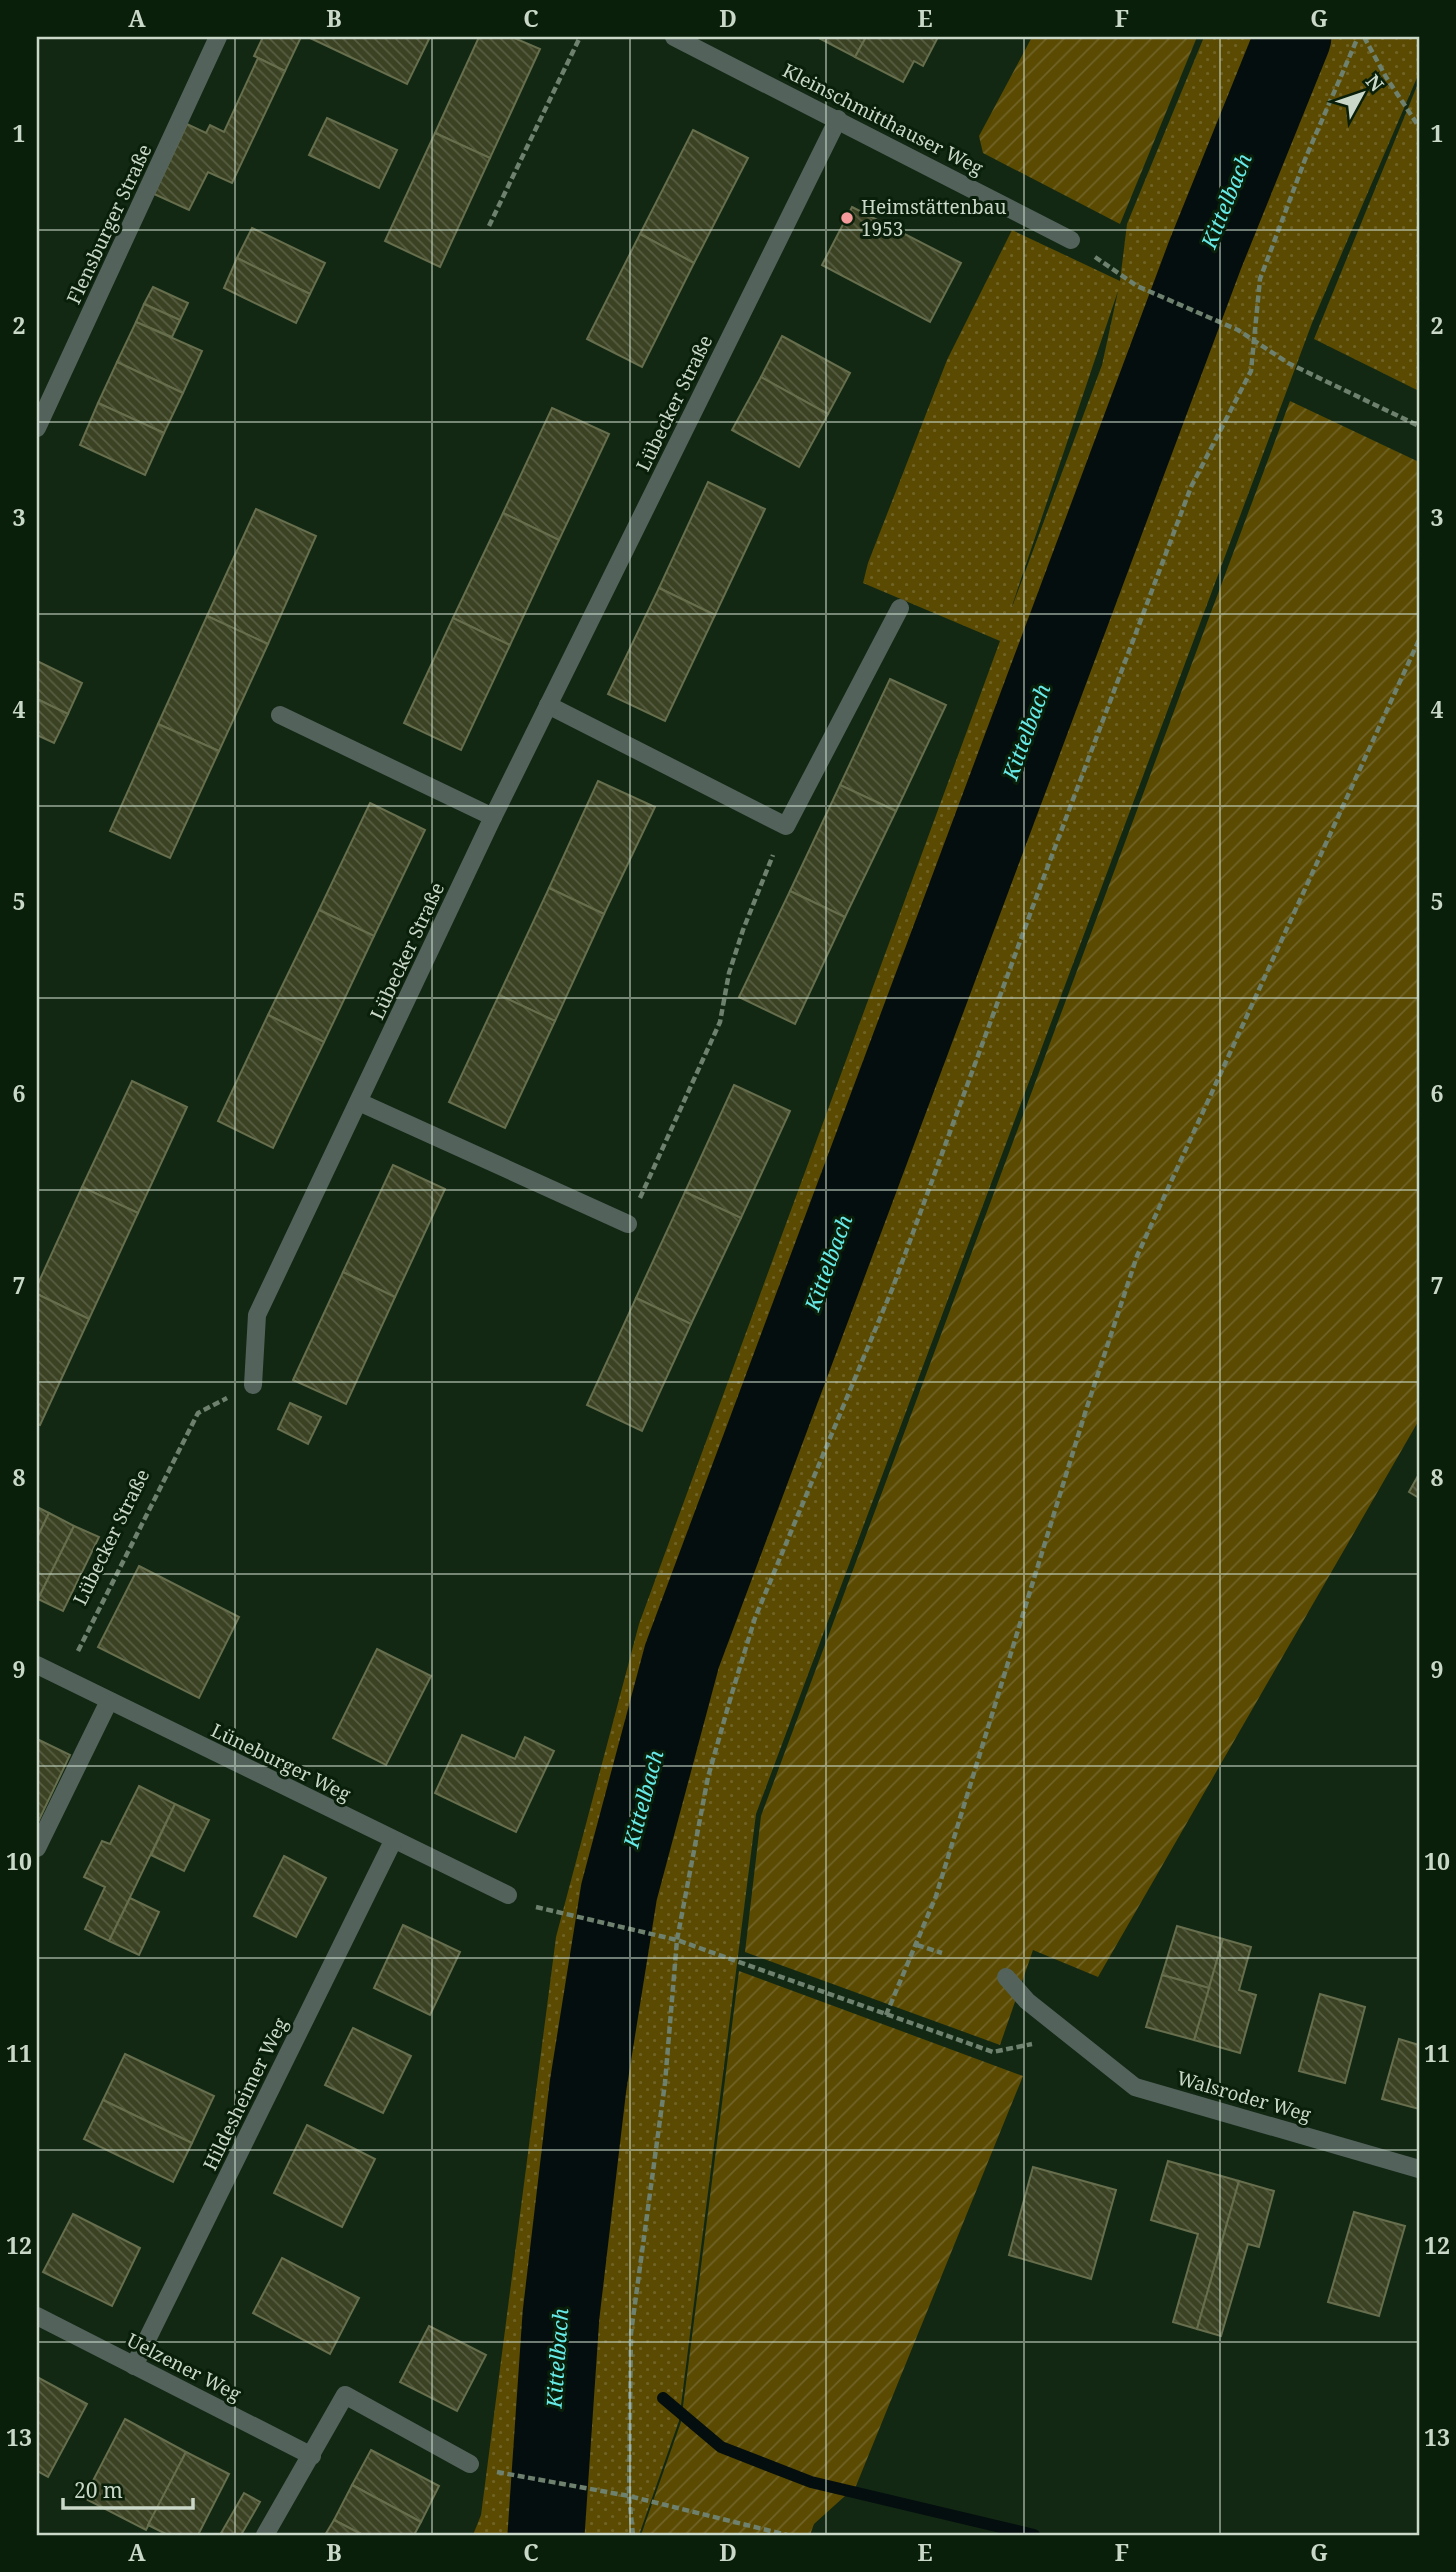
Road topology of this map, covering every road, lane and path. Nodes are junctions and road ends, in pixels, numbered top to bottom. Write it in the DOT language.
graph roads {
  1 [pos="219,37"];
  2 [pos="580,37"];
  3 [pos="674,37"];
  4 [pos="1358,37"];
  5 [pos="1364,37"];
  6 [pos="838,119"];
  7 [pos="1419,127"];
  8 [pos="489,226"];
  9 [pos="1071,240"];
  10 [pos="1255,339"];
  11 [pos="1419,426"];
  12 [pos="37,428"];
  13 [pos="900,608"];
  14 [pos="1419,640"];
  15 [pos="548,705"];
  16 [pos="280,715"];
  17 [pos="493,817"];
  18 [pos="786,826"];
  19 [pos="359,1102"];
  20 [pos="628,1224"];
  21 [pos="253,1385"];
  22 [pos="198,1413"];
  23 [pos="37,1665"];
  24 [pos="64,1679"];
  25 [pos="109,1701"];
  26 [pos="393,1841"];
  27 [pos="37,1848"];
  28 [pos="508,1895"];
  29 [pos="545,1911"];
  30 [pos="677,1940"];
  31 [pos="917,1945"];
  32 [pos="942,1954"];
  33 [pos="1006,1977"];
  34 [pos="886,2015"];
  35 [pos="1071,2036"];
  36 [pos="1419,2169"];
  37 [pos="37,2316"];
  38 [pos="134,2366"];
  39 [pos="312,2456"];
  40 [pos="470,2464"];
  41 [pos="504,2473"];
  42 [pos="629,2496"];
  43 [pos="265,2535"];
  44 [pos="633,2535"];
  45 [pos="787,2535"];
  1 -- 12 [label="street, Flensburger Straße"];
  2 -- 8 [label="path"];
  3 -- 6 [label="street, Kleinschmitthauser Weg"];
  4 -- 10 [label="path"];
  5 -- 7 [label="path"];
  6 -- 9 [label="street, Kleinschmitthauser Weg"];
  6 -- 15 [label="street, Lübecker Straße"];
  9 -- 10 [label="path"];
  10 -- 11 [label="path"];
  10 -- 30 [label="path"];
  13 -- 18 [label="street"];
  14 -- 31 [label="path"];
  15 -- 17 [label="street, Lübecker Straße"];
  15 -- 18 [label="street"];
  16 -- 17 [label="street"];
  17 -- 19 [label="street, Lübecker Straße"];
  18 -- 20 [label="path"];
  19 -- 20 [label="street"];
  19 -- 21 [label="street, Lübecker Straße"];
  22 -- 24 [label="path, Lübecker Straße"];
  23 -- 24 [label="street, Lüneburger Weg"];
  24 -- 25 [label="street, Lüneburger Weg"];
  25 -- 26 [label="street, Lüneburger Weg"];
  25 -- 27 [label="street"];
  26 -- 28 [label="street, Lüneburger Weg"];
  26 -- 38 [label="street, Hildesheimer Weg"];
  29 -- 30 [label="path"];
  30 -- 34 [label="path"];
  30 -- 42 [label="path"];
  31 -- 32 [label="path"];
  31 -- 34 [label="path"];
  33 -- 35 [label="street, Walsroder Weg"];
  34 -- 35 [label="path"];
  35 -- 36 [label="street, Walsroder Weg"];
  37 -- 38 [label="street, Uelzener Weg"];
  38 -- 39 [label="street, Uelzener Weg"];
  39 -- 40 [label="street"];
  39 -- 43 [label="street"];
  41 -- 42 [label="path"];
  42 -- 44 [label="path"];
  42 -- 45 [label="path"];
}
